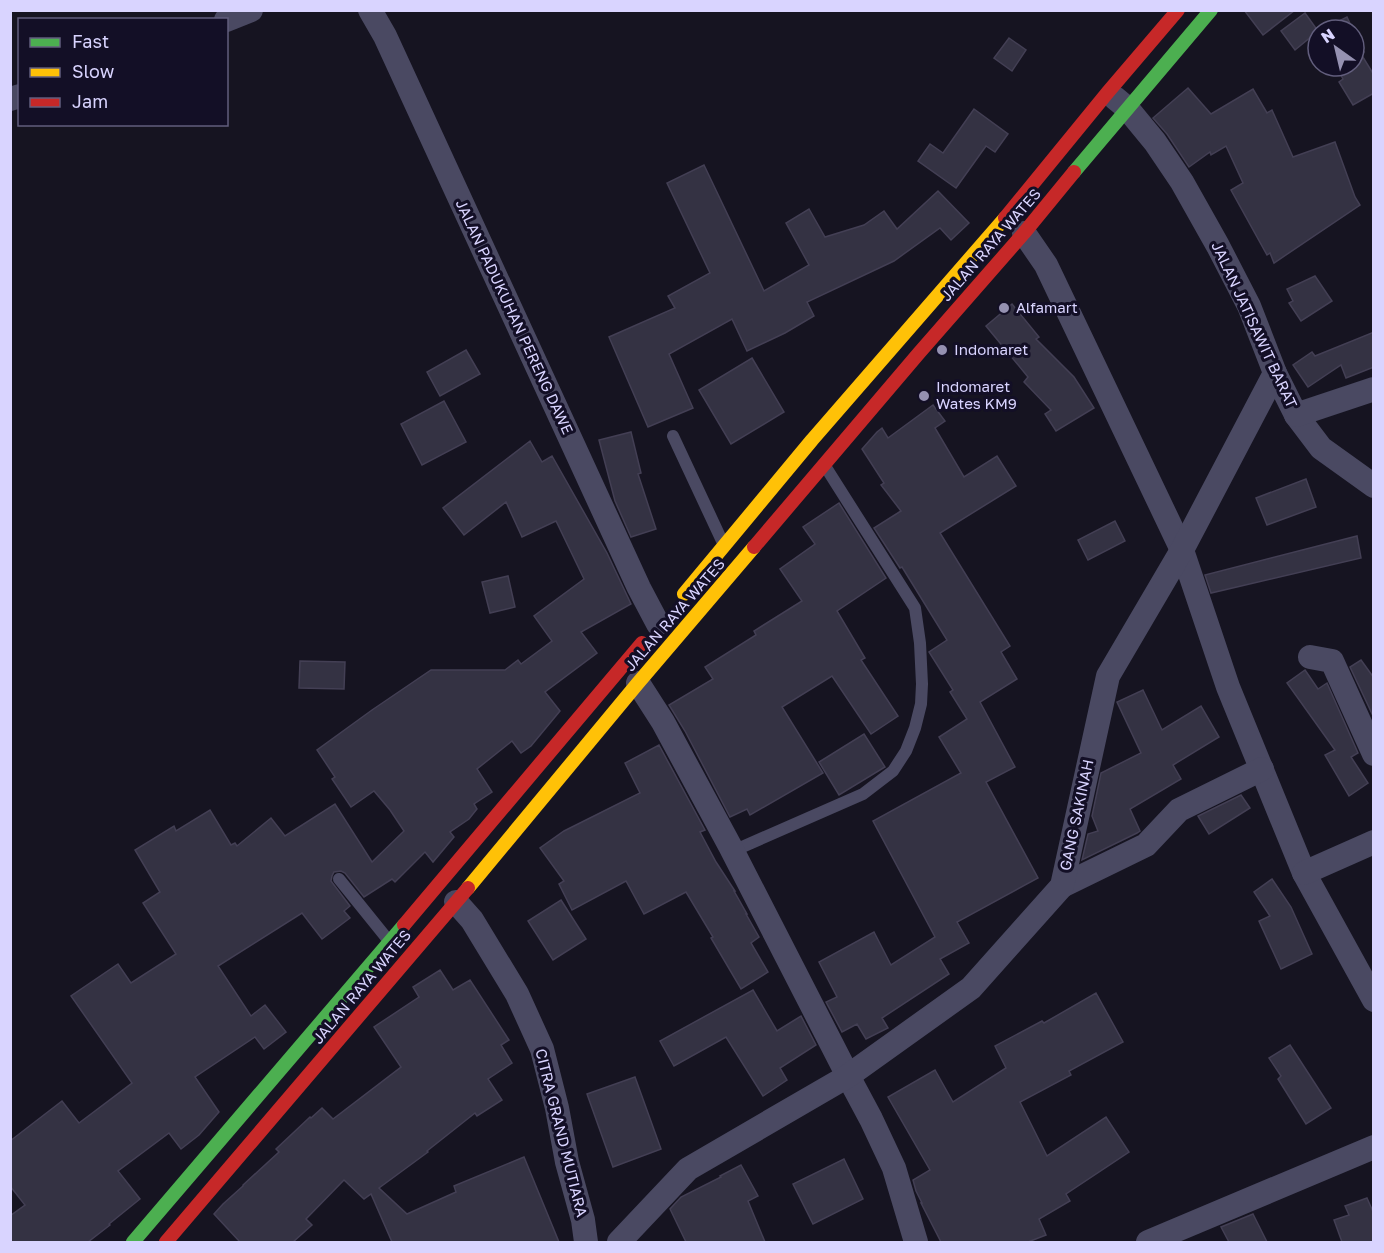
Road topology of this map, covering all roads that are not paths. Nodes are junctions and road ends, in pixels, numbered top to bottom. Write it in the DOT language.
graph roads {
  1 [pos="251,10"];
  2 [pos="370,10"];
  3 [pos="1178,10"];
  4 [pos="1211,10"];
  5 [pos="228,19"];
  6 [pos="1108,92"];
  7 [pos="1127,108"];
  8 [pos="1024,233"];
  9 [pos="1275,373"];
  10 [pos="1374,389"];
  11 [pos="1296,415"];
  12 [pos="673,436"];
  13 [pos="824,464"];
  14 [pos="1374,486"];
  15 [pos="724,546"];
  16 [pos="1182,550"];
  17 [pos="666,616"];
  18 [pos="1310,657"];
  19 [pos="638,683"];
  20 [pos="1374,754"];
  21 [pos="1262,769"];
  22 [pos="1374,842"];
  23 [pos="733,851"];
  24 [pos="1304,873"];
  25 [pos="339,879"];
  26 [pos="1062,885"];
  27 [pos="456,902"];
  28 [pos="389,941"];
  29 [pos="1374,1000"];
  30 [pos="848,1076"];
  31 [pos="1374,1147"];
  32 [pos="133,1242"];
  33 [pos="166,1242"];
  34 [pos="586,1242"];
  35 [pos="619,1242"];
  36 [pos="915,1242"];
  37 [pos="1148,1242"];
  1 -- 5 [label="street"];
  2 -- 17 [label="street, JALAN PADUKUHAN PERENG DAWE"];
  3 -- 6 [label="highway, JALAN RAYA WATES"];
  4 -- 7 [label="highway, JALAN RAYA WATES"];
  6 -- 7 [label="street, JALAN JATISAWIT BARAT"];
  6 -- 15 [label="highway, JALAN RAYA WATES"];
  7 -- 8 [label="highway, JALAN RAYA WATES"];
  7 -- 9 [label="street, JALAN JATISAWIT BARAT"];
  8 -- 13 [label="highway, JALAN RAYA WATES"];
  8 -- 16 [label="street"];
  9 -- 11 [label="street, JALAN JATISAWIT BARAT"];
  9 -- 16 [label="street, GANG SAKINAH"];
  10 -- 11 [label="street"];
  11 -- 14 [label="street, JALAN JATISAWIT BARAT"];
  12 -- 15 [label="lane"];
  13 -- 19 [label="highway, JALAN RAYA WATES"];
  13 -- 23 [label="lane"];
  15 -- 17 [label="highway, JALAN RAYA WATES"];
  16 -- 21 [label="street"];
  16 -- 26 [label="street, GANG SAKINAH"];
  17 -- 28 [label="highway, JALAN RAYA WATES"];
  18 -- 20 [label="street"];
  19 -- 23 [label="street"];
  19 -- 27 [label="highway, JALAN RAYA WATES"];
  21 -- 24 [label="street"];
  21 -- 26 [label="street"];
  22 -- 24 [label="street"];
  23 -- 30 [label="street"];
  24 -- 29 [label="street"];
  25 -- 28 [label="lane"];
  26 -- 30 [label="street, GANG SAKINAH"];
  27 -- 33 [label="highway, JALAN RAYA WATES"];
  27 -- 34 [label="street, CITRA GRAND MUTIARA"];
  28 -- 32 [label="highway, JALAN RAYA WATES"];
  30 -- 35 [label="street, GANG SAKINAH"];
  30 -- 36 [label="street"];
  31 -- 37 [label="street"];
}
